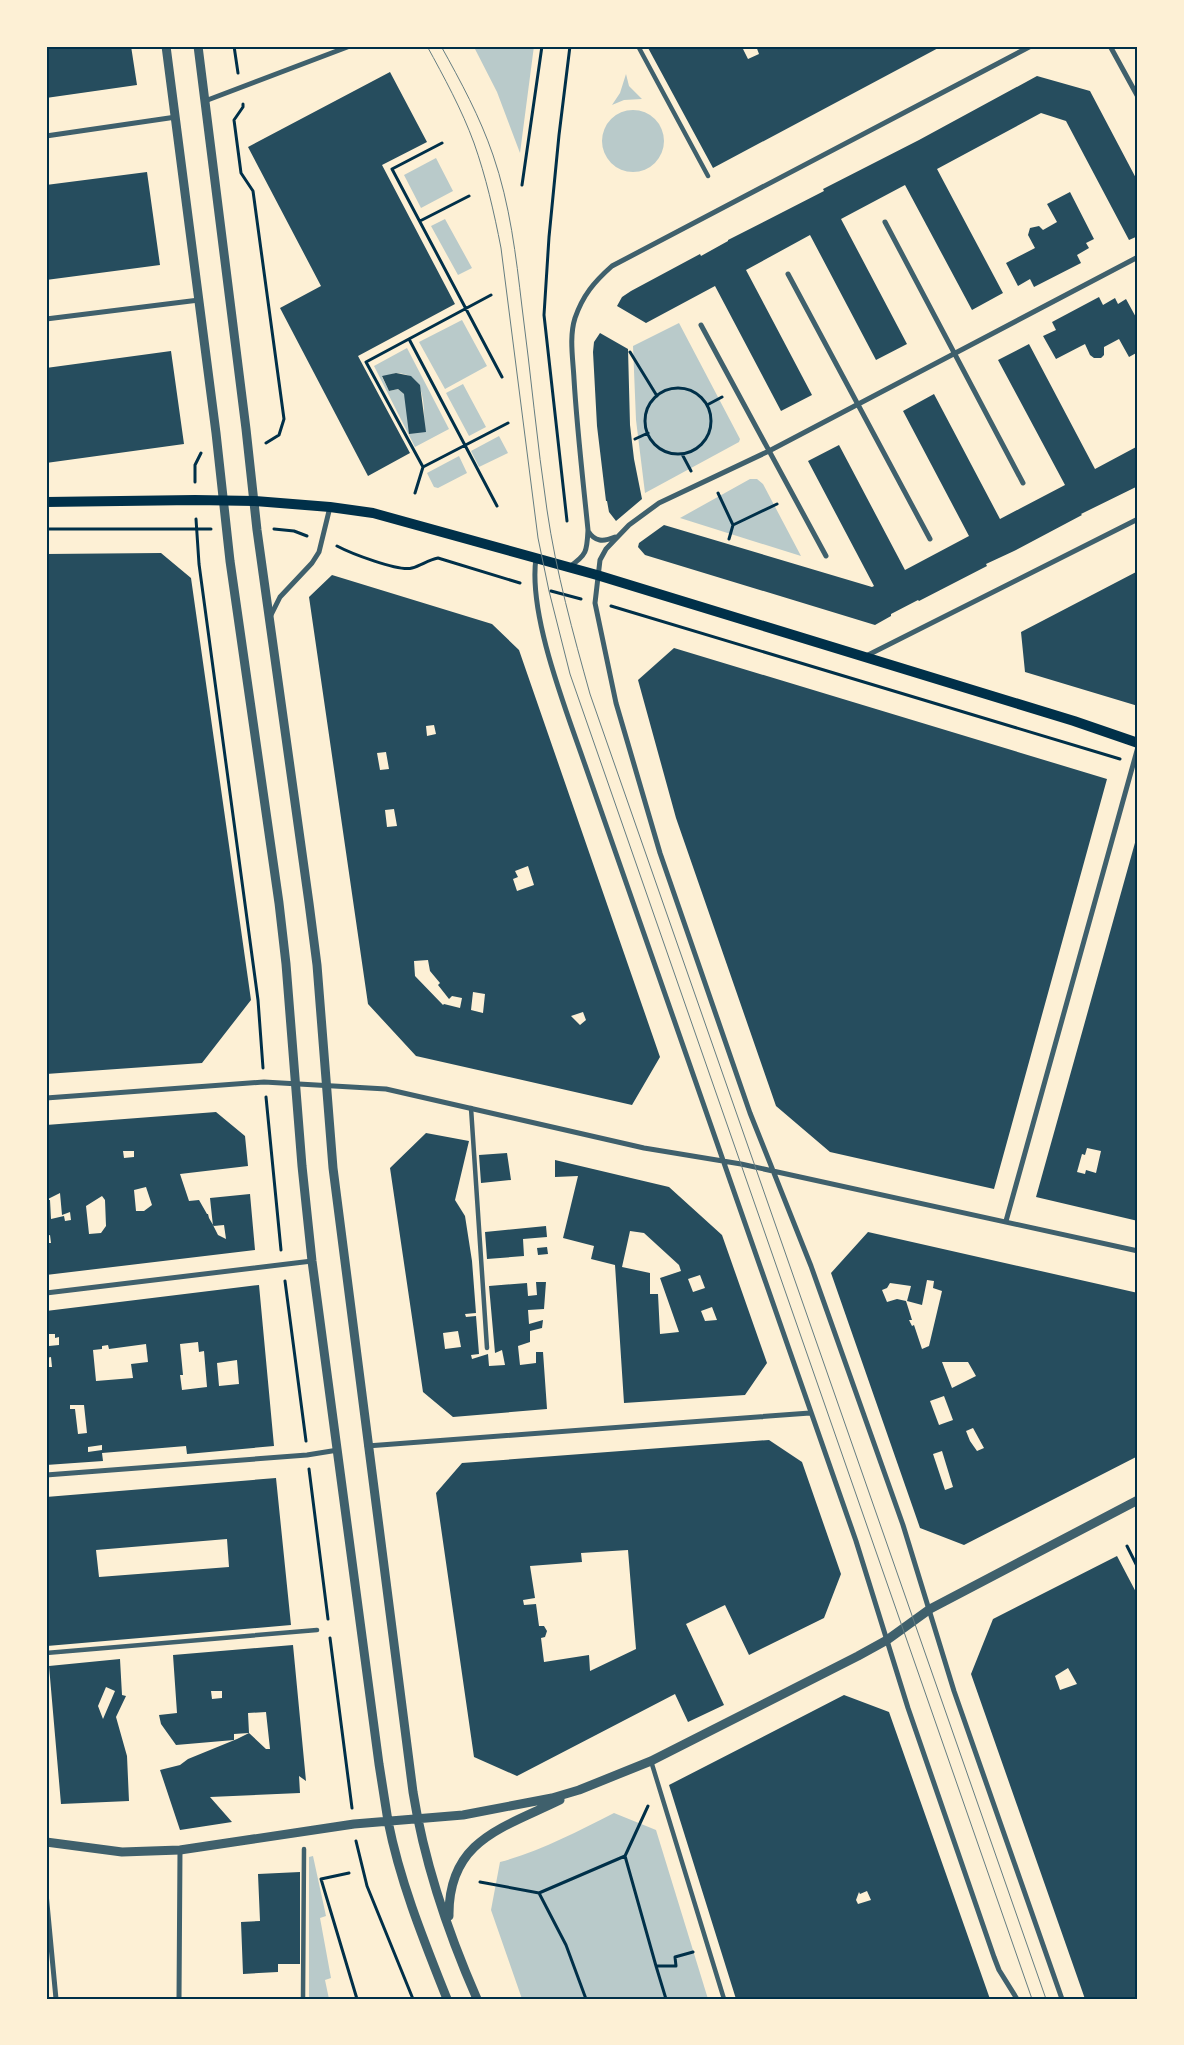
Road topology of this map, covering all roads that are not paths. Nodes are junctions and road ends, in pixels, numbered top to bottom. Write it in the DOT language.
graph roads {
  1 [pos="166,46"];
  2 [pos="198,46"];
  3 [pos="350,46"];
  4 [pos="638,46"];
  5 [pos="1031,46"];
  6 [pos="1110,46"];
  7 [pos="1138,97"];
  8 [pos="205,102"];
  9 [pos="176,117"];
  10 [pos="46,136"];
  11 [pos="708,176"];
  12 [pos="885,222"];
  13 [pos="1138,257"];
  14 [pos="788,274"];
  15 [pos="199,300"];
  16 [pos="46,319"];
  17 [pos="701,325"];
  18 [pos="955,354"];
  19 [pos="858,404"];
  20 [pos="769,451"];
  21 [pos="1023,483"];
  22 [pos="223,501"];
  23 [pos="46,502"];
  24 [pos="255,502"];
  25 [pos="330,507"];
  26 [pos="1138,519"];
  27 [pos="588,530"];
  28 [pos="616,537"];
  29 [pos="930,539"];
  30 [pos="826,556"];
  31 [pos="536,558"];
  32 [pos="568,567"];
  33 [pos="598,575"];
  34 [pos="270,618"];
  35 [pos="865,656"];
  36 [pos="1138,745"];
  37 [pos="296,1084"];
  38 [pos="326,1086"];
  39 [pos="46,1098"];
  40 [pos="471,1108"];
  41 [pos="723,1162"];
  42 [pos="774,1172"];
  43 [pos="1006,1221"];
  44 [pos="1138,1251"];
  45 [pos="312,1261"];
  46 [pos="46,1293"];
  47 [pos="487,1348"];
  48 [pos="810,1413"];
  49 [pos="367,1446"];
  50 [pos="338,1450"];
  51 [pos="46,1475"];
  52 [pos="1138,1500"];
  53 [pos="930,1609"];
  54 [pos="317,1630"];
  55 [pos="887,1640"];
  56 [pos="46,1653"];
  57 [pos="651,1761"];
  58 [pos="579,1790"];
  59 [pos="417,1820"];
  60 [pos="388,1822"];
  61 [pos="46,1842"];
  62 [pos="304,1849"];
  63 [pos="180,1850"];
  64 [pos="46,1893"];
  65 [pos="449,1926"];
  66 [pos="56,1999"];
  67 [pos="179,1999"];
  68 [pos="303,1999"];
  69 [pos="447,1999"];
  70 [pos="477,1999"];
  71 [pos="724,1999"];
  72 [pos="1017,1999"];
  73 [pos="1062,1999"];
  1 -- 9 [label="street"];
  2 -- 8 [label="street"];
  3 -- 8 [label="street"];
  4 -- 11 [label="street"];
  5 -- 27 [label="street"];
  6 -- 7 [label="street"];
  8 -- 24 [label="street"];
  9 -- 10 [label="street"];
  9 -- 15 [label="street"];
  12 -- 18 [label="street"];
  13 -- 18 [label="street"];
  14 -- 19 [label="street"];
  15 -- 16 [label="street"];
  15 -- 22 [label="street"];
  17 -- 20 [label="street"];
  18 -- 19 [label="street"];
  18 -- 21 [label="street"];
  19 -- 20 [label="street"];
  19 -- 29 [label="street"];
  20 -- 28 [label="street"];
  20 -- 30 [label="street"];
  22 -- 23 [label="main road"];
  22 -- 24 [label="main road"];
  22 -- 37 [label="street"];
  24 -- 25 [label="main road"];
  24 -- 34 [label="street"];
  25 -- 31 [label="main road"];
  25 -- 34 [label="street"];
  26 -- 35 [label="street"];
  27 -- 28 [label="street"];
  27 -- 32 [label="street"];
  28 -- 33 [label="street"];
  31 -- 32 [label="main road"];
  31 -- 41 [label="street"];
  32 -- 33 [label="main road"];
  33 -- 35 [label="main road"];
  33 -- 42 [label="street"];
  34 -- 38 [label="street"];
  35 -- 36 [label="main road"];
  36 -- 43 [label="street"];
  37 -- 38 [label="street"];
  37 -- 39 [label="street"];
  37 -- 45 [label="street"];
  38 -- 40 [label="street"];
  38 -- 49 [label="street"];
  40 -- 41 [label="street"];
  40 -- 47 [label="street"];
  41 -- 42 [label="street"];
  41 -- 48 [label="street"];
  42 -- 43 [label="street"];
  42 -- 53 [label="street"];
  43 -- 44 [label="street"];
  45 -- 46 [label="street"];
  45 -- 50 [label="street"];
  48 -- 49 [label="street"];
  48 -- 55 [label="street"];
  49 -- 59 [label="street"];
  50 -- 51 [label="street"];
  50 -- 60 [label="street"];
  52 -- 53 [label="street"];
  53 -- 55 [label="street"];
  53 -- 73 [label="street"];
  54 -- 56 [label="street"];
  55 -- 57 [label="street"];
  55 -- 72 [label="street"];
  57 -- 58 [label="street"];
  57 -- 71 [label="street"];
  58 -- 59 [label="street"];
  58 -- 65 [label="street"];
  59 -- 60 [label="street"];
  59 -- 65 [label="street"];
  60 -- 63 [label="street"];
  60 -- 69 [label="street"];
  61 -- 63 [label="street"];
  62 -- 68 [label="street"];
  63 -- 67 [label="street"];
  64 -- 66 [label="street"];
  65 -- 70 [label="street"];
}
